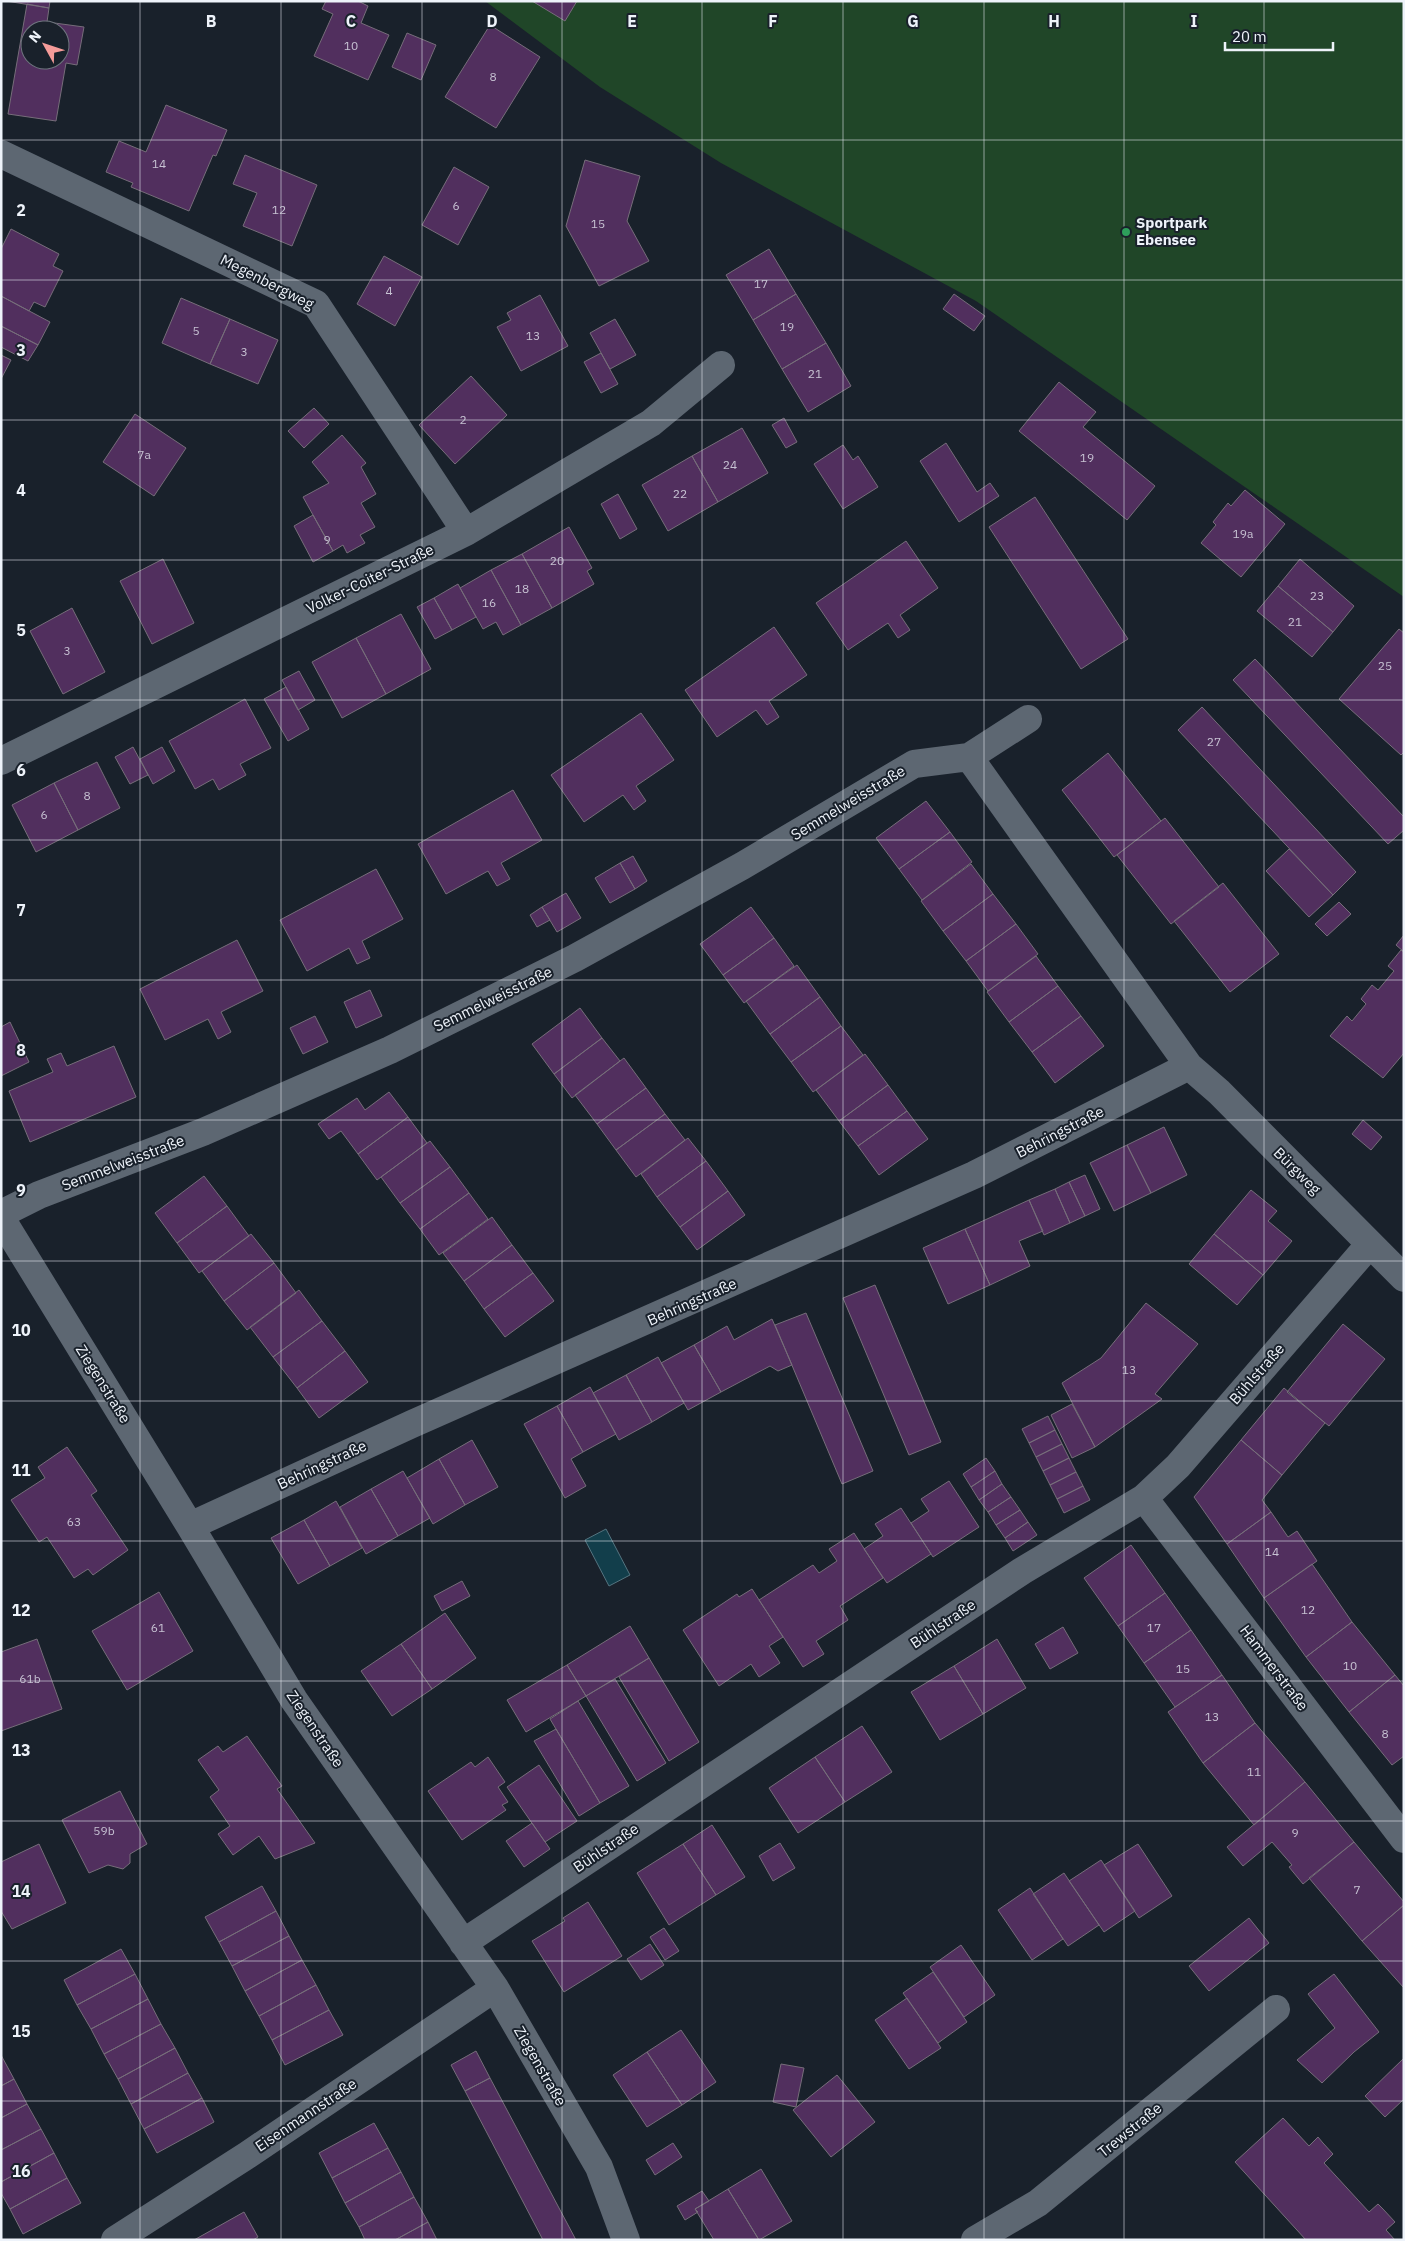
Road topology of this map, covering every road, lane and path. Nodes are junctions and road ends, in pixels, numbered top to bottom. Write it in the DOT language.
graph roads {
  1 [pos="1,154"];
  2 [pos="721,365"];
  3 [pos="466,532"];
  4 [pos="1028,719"];
  5 [pos="969,757"];
  6 [pos="1,761"];
  7 [pos="1189,1066"];
  8 [pos="1,1214"];
  9 [pos="1,1218"];
  10 [pos="1370,1244"];
  11 [pos="1404,1278"];
  12 [pos="1144,1498"];
  13 [pos="190,1526"];
  14 [pos="1404,1839"];
  15 [pos="462,1943"];
  16 [pos="495,1988"];
  17 [pos="1276,2009"];
  18 [pos="115,2240"];
  19 [pos="626,2240"];
  20 [pos="975,2240"];
  1 -- 3 [label="street, Megenbergweg"];
  2 -- 3 [label="street, Volker-Coiter-Straße"];
  3 -- 6 [label="street, Volker-Coiter-Straße"];
  4 -- 5 [label="street, Semmelweisstraße"];
  5 -- 7 [label="street"];
  5 -- 8 [label="street, Semmelweisstraße"];
  7 -- 10 [label="street, Bürgweg"];
  7 -- 13 [label="street, Behringstraße"];
  9 -- 13 [label="street, Ziegenstraße"];
  10 -- 11 [label="street, Bürgweg"];
  10 -- 12 [label="street, Bühlstraße"];
  12 -- 14 [label="street, Hammerstraße"];
  12 -- 15 [label="street, Bühlstraße"];
  13 -- 15 [label="street, Ziegenstraße"];
  15 -- 16 [label="street, Ziegenstraße"];
  16 -- 18 [label="street, Eisenmannstraße"];
  16 -- 19 [label="street, Ziegenstraße"];
  17 -- 20 [label="street, Trewstraße"];
}
